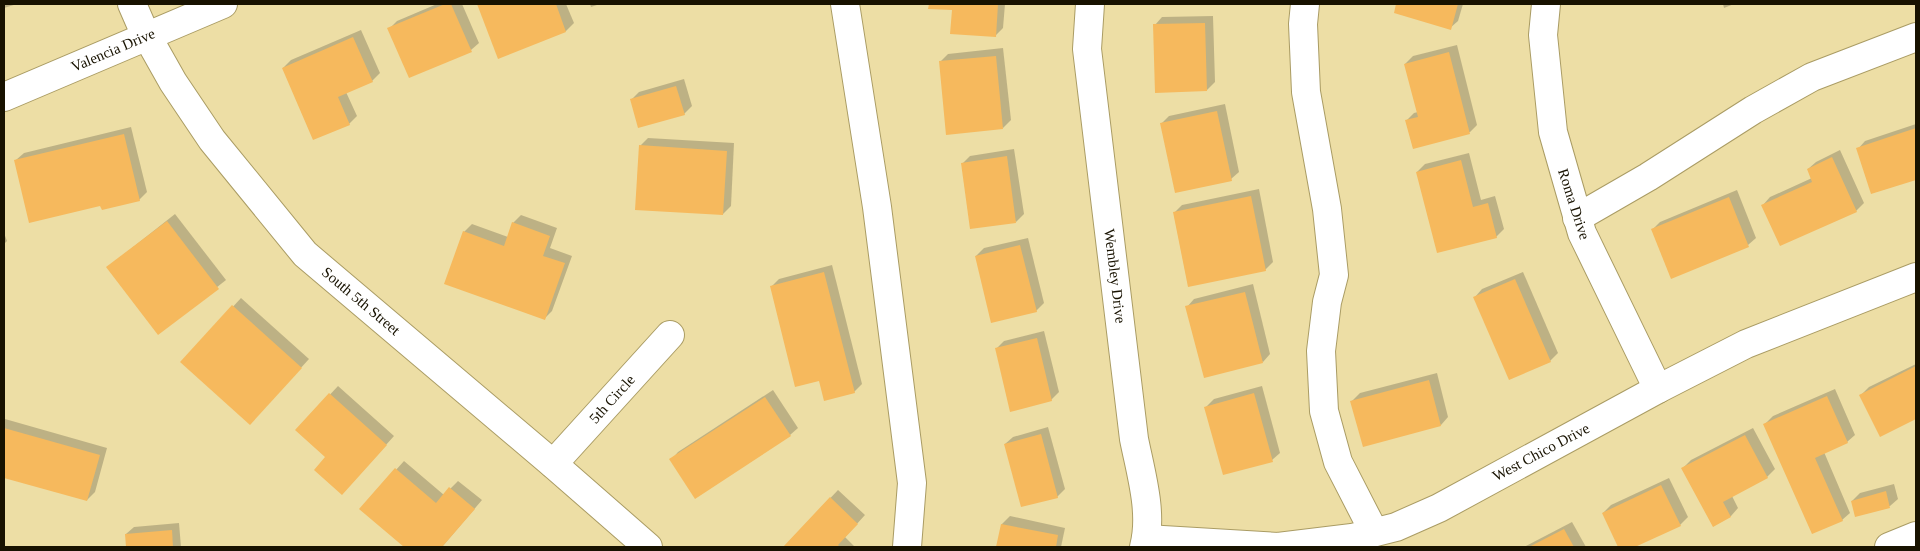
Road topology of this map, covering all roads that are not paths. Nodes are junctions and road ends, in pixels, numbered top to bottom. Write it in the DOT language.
graph roads {
  1 [pos="132,4"];
  2 [pos="223,4"];
  3 [pos="844,4"];
  4 [pos="1090,4"];
  5 [pos="1305,4"];
  6 [pos="1546,4"];
  7 [pos="147,36"];
  8 [pos="1916,37"];
  9 [pos="4,97"];
  10 [pos="1577,218"];
  11 [pos="1916,277"];
  12 [pos="670,334"];
  13 [pos="1658,389"];
  14 [pos="553,464"];
  15 [pos="1374,532"];
  16 [pos="1916,536"];
  17 [pos="1145,543"];
  18 [pos="648,547"];
  19 [pos="906,547"];
  20 [pos="1889,547"];
  1 -- 7 [label="street, South 5th Street"];
  2 -- 7 [label="street, Valencia Drive"];
  3 -- 19 [label="street"];
  4 -- 17 [label="street, Wembley Drive"];
  5 -- 15 [label="street"];
  6 -- 10 [label="street, Roma Drive"];
  7 -- 9 [label="street, Valencia Drive"];
  7 -- 14 [label="street, South 5th Street"];
  8 -- 10 [label="street"];
  10 -- 13 [label="street, Roma Drive"];
  11 -- 13 [label="street, West Chico Drive"];
  12 -- 14 [label="street, 5th Circle"];
  13 -- 15 [label="street, West Chico Drive"];
  14 -- 18 [label="street, South 5th Street"];
  15 -- 17 [label="street, West Chico Drive"];
  16 -- 20 [label="street"];
}
